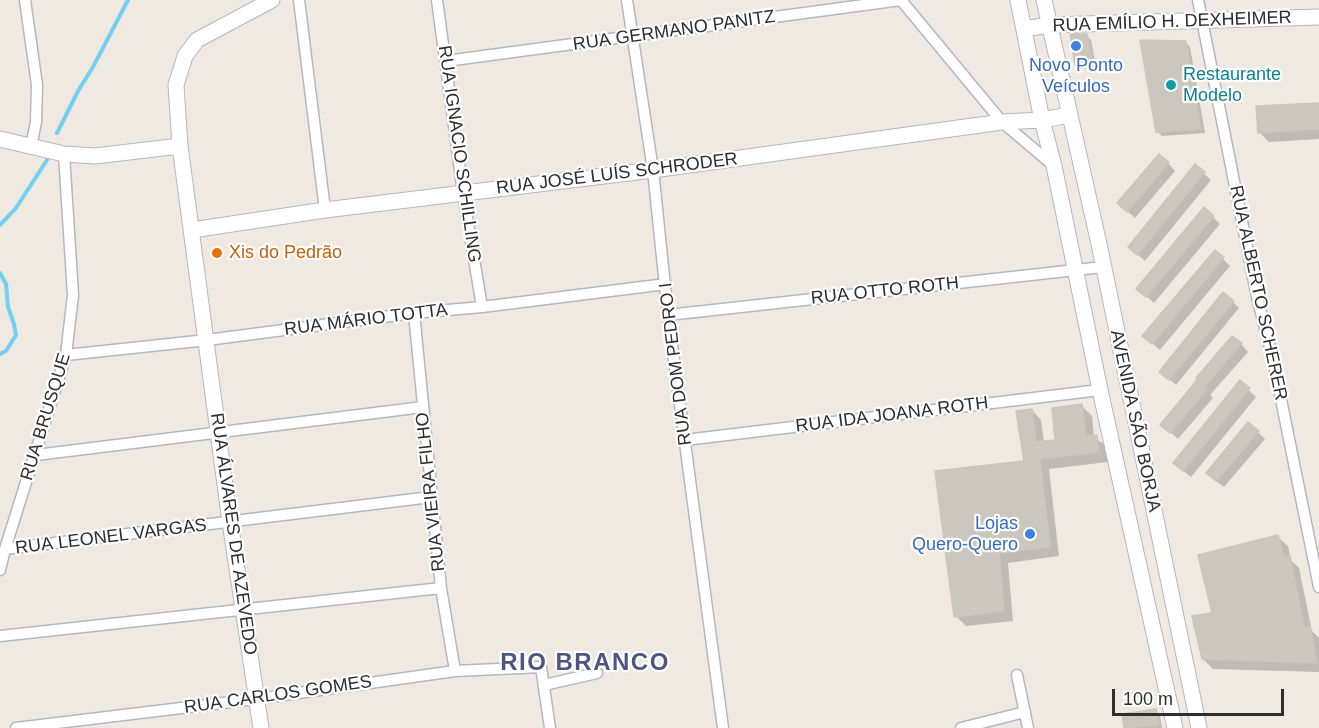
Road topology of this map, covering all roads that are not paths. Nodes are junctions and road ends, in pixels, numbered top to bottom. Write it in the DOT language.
graph roads {
  1 [pos="25,0"];
  2 [pos="272,0"];
  3 [pos="299,0"];
  4 [pos="437,0"];
  5 [pos="627,0"];
  6 [pos="901,0"];
  7 [pos="1018,0"];
  8 [pos="1044,0"];
  9 [pos="1198,0"];
  10 [pos="1319,16"];
  11 [pos="1203,21"];
  12 [pos="1049,25"];
  13 [pos="1024,29"];
  14 [pos="632,37"];
  15 [pos="446,61"];
  16 [pos="1070,115"];
  17 [pos="1042,120"];
  18 [pos="1002,122"];
  19 [pos="0,139"];
  20 [pos="180,146"];
  21 [pos="31,147"];
  22 [pos="64,154"];
  23 [pos="1054,166"];
  24 [pos="653,170"];
  25 [pos="463,193"];
  26 [pos="325,210"];
  27 [pos="192,230"];
  28 [pos="1103,267"];
  29 [pos="1076,270"];
  30 [pos="666,284"];
  31 [pos="482,307"];
  32 [pos="414,313"];
  33 [pos="668,315"];
  34 [pos="207,340"];
  35 [pos="66,356"];
  36 [pos="1100,390"];
  37 [pos="423,407"];
  38 [pos="218,432"];
  39 [pos="685,440"];
  40 [pos="36,455"];
  41 [pos="431,497"];
  42 [pos="230,522"];
  43 [pos="5,549"];
  44 [pos="0,570"];
  45 [pos="1319,587"];
  46 [pos="441,588"];
  47 [pos="244,609"];
  48 [pos="0,636"];
  49 [pos="455,670"];
  50 [pos="597,673"];
  51 [pos="1017,675"];
  52 [pos="544,686"];
  53 [pos="256,699"];
  54 [pos="1025,712"];
  55 [pos="16,728"];
  56 [pos="261,728"];
  57 [pos="550,728"];
  58 [pos="723,728"];
  59 [pos="961,728"];
  60 [pos="1028,728"];
  61 [pos="1175,728"];
  62 [pos="1199,728"];
  1 -- 21 [label="street"];
  2 -- 20 [label="street, RUA ÁLVARES DE AZEVEDO"];
  3 -- 26 [label="street"];
  4 -- 15 [label="street, RUA IGNACIO SCHILLING"];
  5 -- 14 [label="street, RUA DOM PEDRO I"];
  6 -- 14 [label="street, RUA GERMANO PANITZ"];
  6 -- 18 [label="street"];
  7 -- 13 [label="street, AVENIDA SÃO BORJA"];
  8 -- 12 [label="street, AVENIDA SÃO BORJA"];
  9 -- 11 [label="street, RUA ALBERTO SCHERER"];
  10 -- 11 [label="street, RUA EMÍLIO H. DEXHEIMER"];
  11 -- 12 [label="street, RUA EMÍLIO H. DEXHEIMER"];
  11 -- 45 [label="street, RUA ALBERTO SCHERER"];
  12 -- 13 [label="street, RUA EMÍLIO H. DEXHEIMER"];
  12 -- 16 [label="street, AVENIDA SÃO BORJA"];
  13 -- 17 [label="street, AVENIDA SÃO BORJA"];
  14 -- 15 [label="street, RUA GERMANO PANITZ"];
  14 -- 24 [label="street, RUA DOM PEDRO I"];
  15 -- 25 [label="street, RUA IGNACIO SCHILLING"];
  16 -- 17 [label="street"];
  16 -- 28 [label="street, AVENIDA SÃO BORJA"];
  17 -- 18 [label="street, RUA JOSÉ LUÍS SCHRODER"];
  17 -- 23 [label="street, AVENIDA SÃO BORJA"];
  18 -- 23 [label="street"];
  18 -- 24 [label="street, RUA JOSÉ LUÍS SCHRODER"];
  19 -- 21 [label="street"];
  20 -- 22 [label="street"];
  20 -- 27 [label="street, RUA ÁLVARES DE AZEVEDO"];
  21 -- 22 [label="street"];
  22 -- 35 [label="street, RUA BRUSQUE"];
  23 -- 29 [label="street, AVENIDA SÃO BORJA"];
  24 -- 25 [label="street, RUA JOSÉ LUÍS SCHRODER"];
  24 -- 30 [label="street, RUA DOM PEDRO I"];
  25 -- 26 [label="street, RUA JOSÉ LUÍS SCHRODER"];
  25 -- 31 [label="street, RUA IGNACIO SCHILLING"];
  26 -- 27 [label="street, RUA JOSÉ LUÍS SCHRODER"];
  27 -- 34 [label="street, RUA ÁLVARES DE AZEVEDO"];
  28 -- 29 [label="street, RUA OTTO ROTH"];
  28 -- 62 [label="street, AVENIDA SÃO BORJA"];
  29 -- 33 [label="street, RUA OTTO ROTH"];
  29 -- 36 [label="street, AVENIDA SÃO BORJA"];
  30 -- 31 [label="street, RUA MÁRIO TOTTA"];
  30 -- 33 [label="street, RUA DOM PEDRO I"];
  31 -- 32 [label="street, RUA MÁRIO TOTTA"];
  32 -- 34 [label="street, RUA MÁRIO TOTTA"];
  32 -- 37 [label="street, RUA VIEIRA FILHO"];
  33 -- 39 [label="street, RUA DOM PEDRO I"];
  34 -- 35 [label="street, RUA MÁRIO TOTTA"];
  34 -- 38 [label="street, RUA ÁLVARES DE AZEVEDO"];
  35 -- 40 [label="street, RUA BRUSQUE"];
  36 -- 39 [label="street, RUA IDA JOANA ROTH"];
  36 -- 61 [label="street, AVENIDA SÃO BORJA"];
  37 -- 38 [label="street"];
  37 -- 41 [label="street, RUA VIEIRA FILHO"];
  38 -- 40 [label="street"];
  38 -- 42 [label="street, RUA ÁLVARES DE AZEVEDO"];
  39 -- 58 [label="street, RUA DOM PEDRO I"];
  40 -- 43 [label="street, RUA BRUSQUE"];
  41 -- 42 [label="street, RUA LEONEL VARGAS"];
  41 -- 46 [label="street, RUA VIEIRA FILHO"];
  42 -- 43 [label="street, RUA LEONEL VARGAS"];
  42 -- 47 [label="street, RUA ÁLVARES DE AZEVEDO"];
  43 -- 44 [label="street, RUA BRUSQUE"];
  46 -- 47 [label="street"];
  46 -- 49 [label="street, RUA VIEIRA FILHO"];
  47 -- 48 [label="street"];
  47 -- 53 [label="street, RUA ÁLVARES DE AZEVEDO"];
  49 -- 52 [label="street, RUA CARLOS GOMES"];
  49 -- 53 [label="street, RUA CARLOS GOMES"];
  50 -- 52 [label="street"];
  51 -- 54 [label="street"];
  52 -- 57 [label="street"];
  53 -- 55 [label="street, RUA CARLOS GOMES"];
  53 -- 56 [label="street, RUA ÁLVARES DE AZEVEDO"];
  54 -- 59 [label="street"];
  54 -- 60 [label="street"];
}
